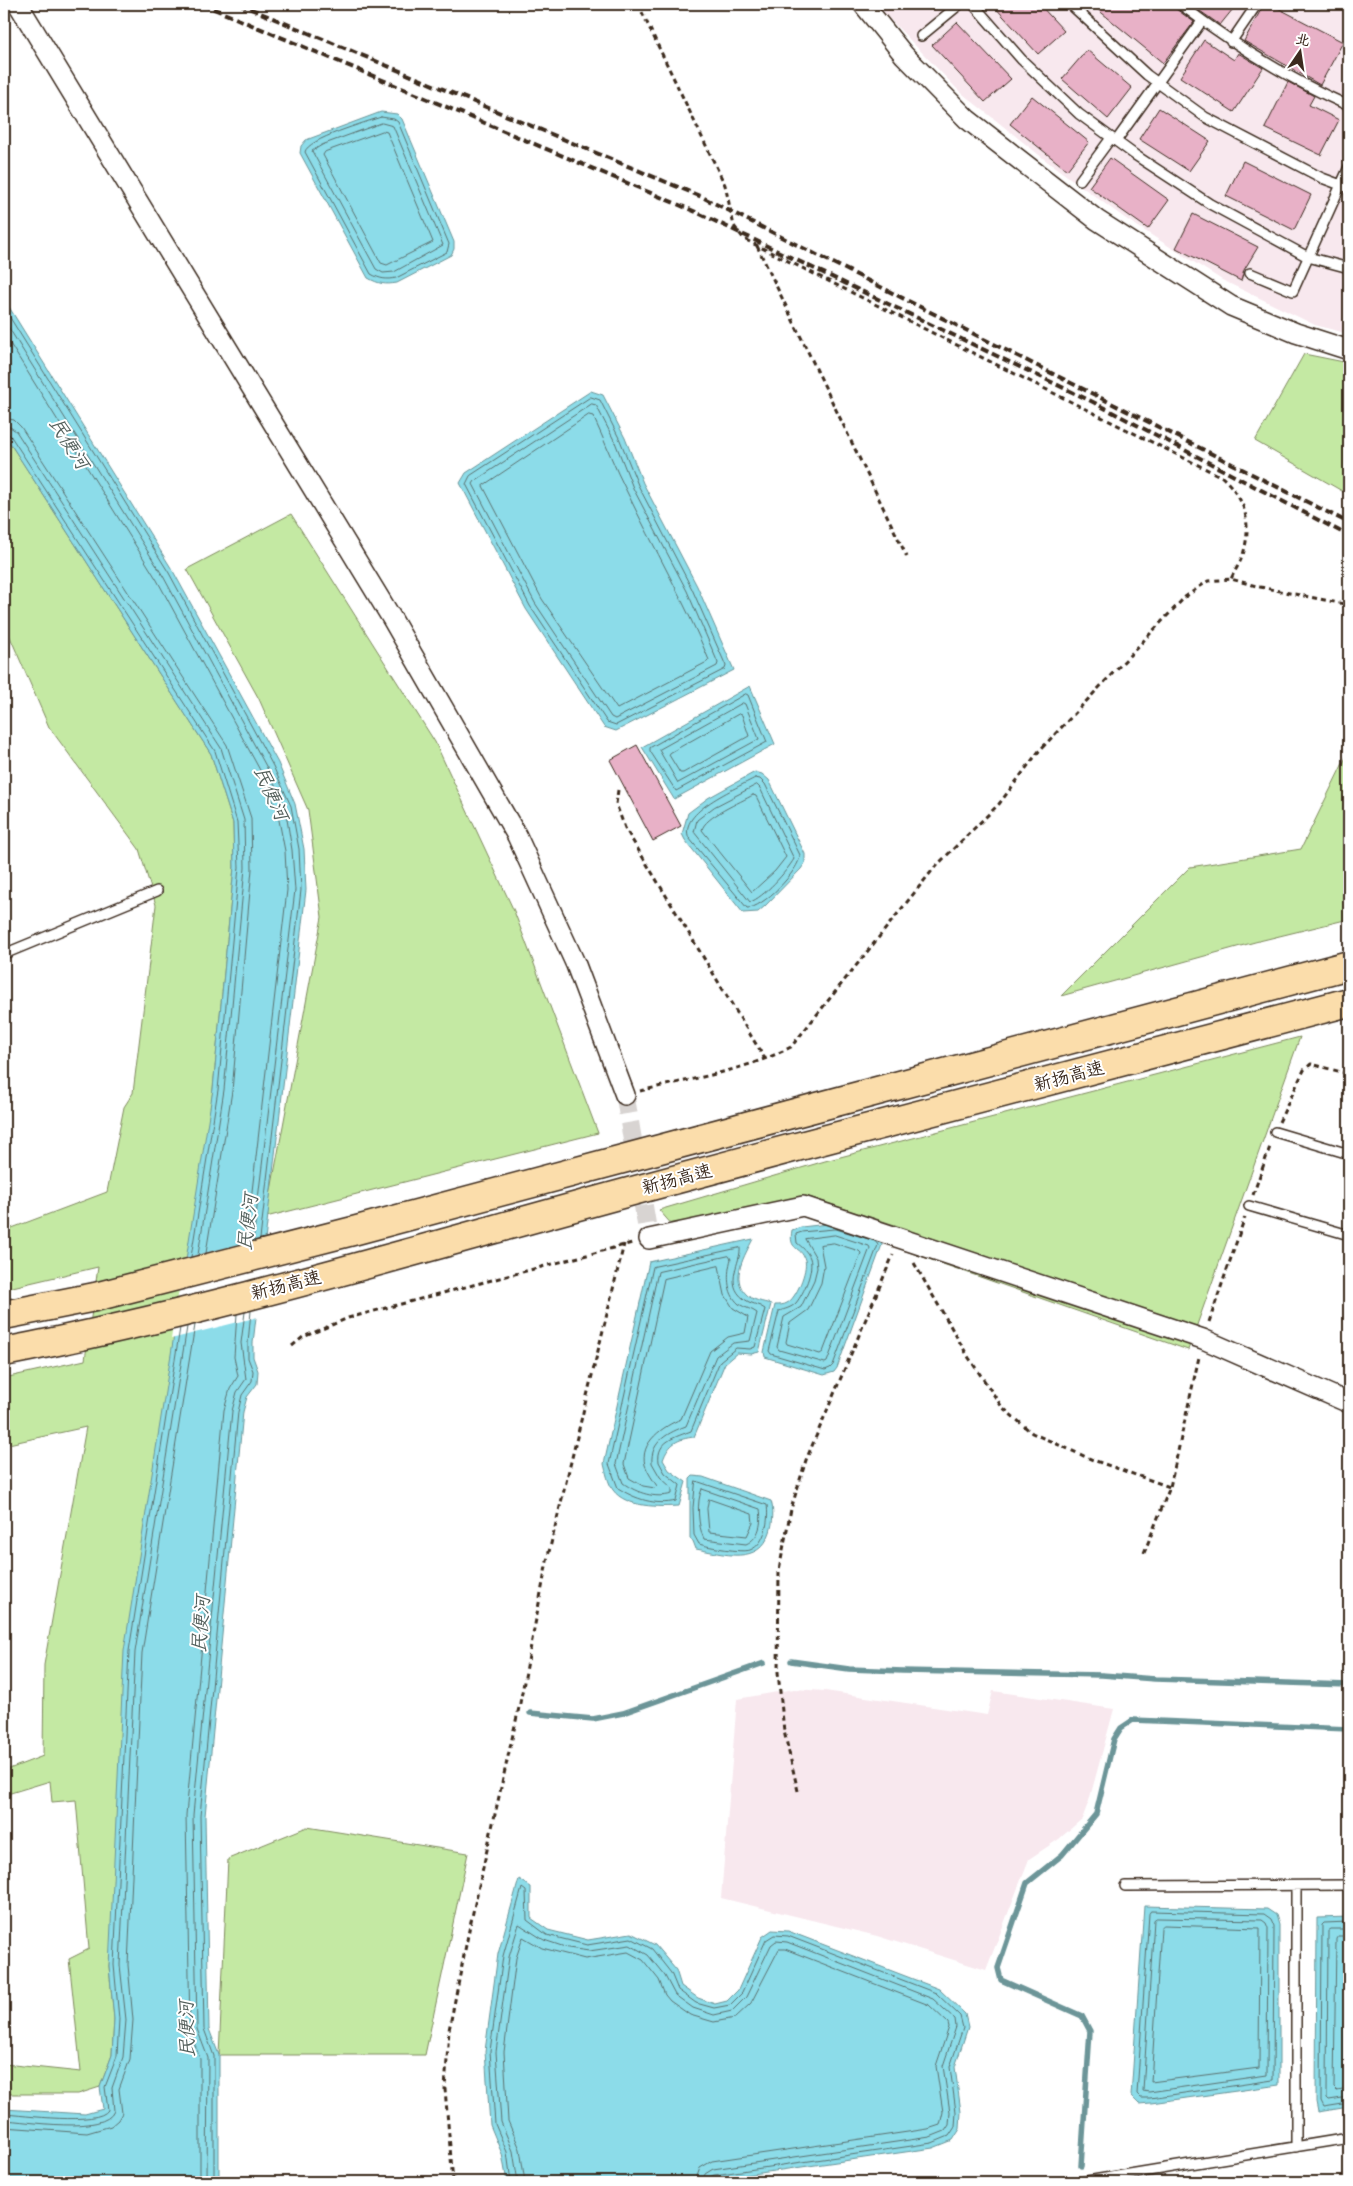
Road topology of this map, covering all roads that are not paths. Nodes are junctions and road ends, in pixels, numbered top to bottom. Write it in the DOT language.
graph roads {
  1 [pos="18,4"];
  2 [pos="863,4"];
  3 [pos="960,4"];
  4 [pos="973,4"];
  5 [pos="1070,4"];
  6 [pos="1180,4"];
  7 [pos="1257,4"];
  8 [pos="1202,21"];
  9 [pos="921,36"];
  10 [pos="1231,42"];
  11 [pos="1157,82"];
  12 [pos="1349,106"];
  13 [pos="1113,139"];
  14 [pos="1349,167"];
  15 [pos="1080,180"];
  16 [pos="1345,187"];
  17 [pos="1308,257"];
  18 [pos="1349,268"];
  19 [pos="1250,273"];
  20 [pos="1349,350"];
  21 [pos="156,891"];
  22 [pos="4,954"];
  23 [pos="1349,965"];
  24 [pos="1349,1002"];
  25 [pos="625,1095"];
  26 [pos="1275,1132"];
  27 [pos="1349,1154"];
  28 [pos="1249,1206"];
  29 [pos="1349,1235"];
  30 [pos="649,1239"];
  31 [pos="4,1315"];
  32 [pos="4,1352"];
  33 [pos="1349,1403"];
  34 [pos="1349,1885"];
  35 [pos="1125,1886"];
  36 [pos="1296,1886"];
  37 [pos="1349,2138"];
  38 [pos="1296,2147"];
  39 [pos="1081,2182"];
  1 -- 25 [label="street"];
  2 -- 20 [label="street"];
  3 -- 9 [label="lane"];
  4 -- 13 [label="lane"];
  5 -- 11 [label="lane"];
  6 -- 8 [label="lane"];
  7 -- 10 [label="lane"];
  8 -- 10 [label="lane"];
  8 -- 11 [label="lane"];
  10 -- 12 [label="lane"];
  11 -- 13 [label="lane"];
  11 -- 16 [label="lane"];
  13 -- 15 [label="lane"];
  13 -- 17 [label="lane"];
  14 -- 16 [label="lane"];
  16 -- 17 [label="lane"];
  17 -- 18 [label="lane"];
  17 -- 19 [label="lane"];
  21 -- 22 [label="lane"];
  23 -- 31 [label="highway, 新扬高速"];
  24 -- 32 [label="highway, 新扬高速"];
  26 -- 27 [label="lane"];
  28 -- 29 [label="lane"];
  30 -- 33 [label="street"];
  34 -- 36 [label="lane"];
  35 -- 36 [label="lane"];
  36 -- 38 [label="lane"];
  37 -- 38 [label="lane"];
  38 -- 39 [label="lane"];
}
